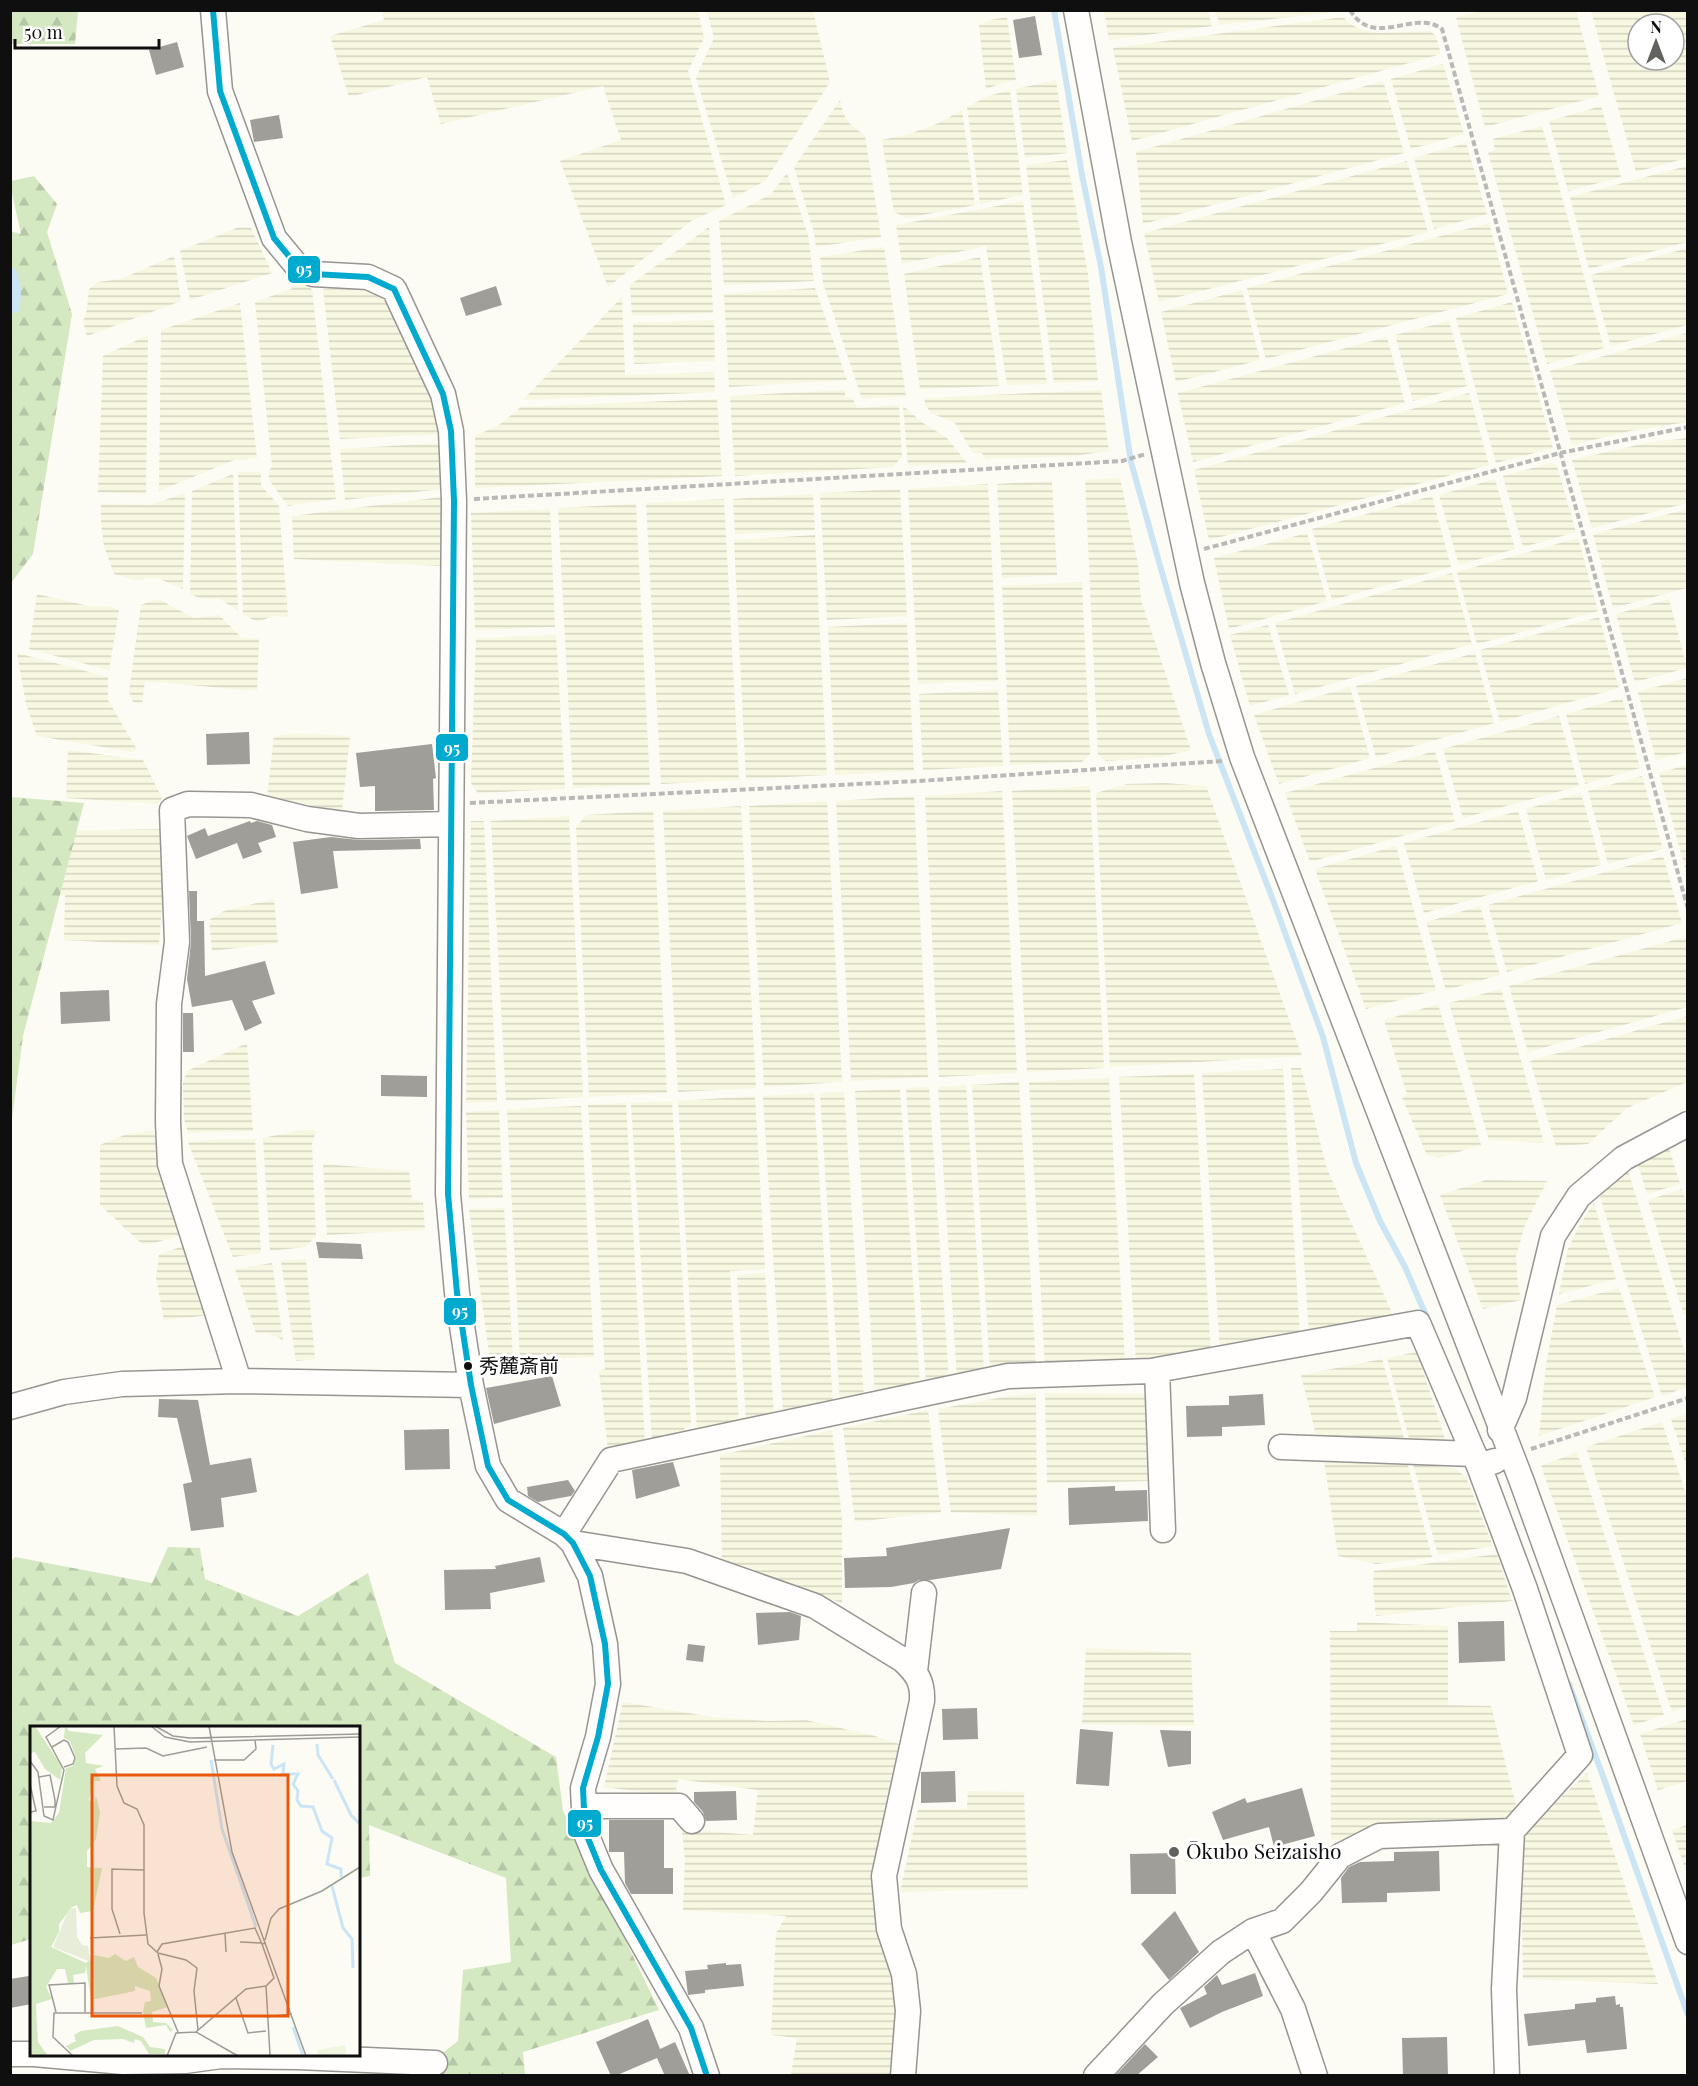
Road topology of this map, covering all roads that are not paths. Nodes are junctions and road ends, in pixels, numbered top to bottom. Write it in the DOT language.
graph roads {
  1 [pos="213,10"];
  2 [pos="1076,10"];
  3 [pos="451,814"];
  4 [pos="1688,1124"];
  5 [pos="1158,1378"];
  6 [pos="239,1381"];
  7 [pos="471,1385"];
  8 [pos="10,1407"];
  9 [pos="1500,1430"];
  10 [pos="1281,1447"];
  11 [pos="1488,1460"];
  12 [pos="1163,1530"];
  13 [pos="568,1539"];
  14 [pos="924,1593"];
  15 [pos="915,1671"];
  16 [pos="584,1806"];
  17 [pos="692,1821"];
  18 [pos="1512,1831"];
  19 [pos="1253,1931"];
  20 [pos="1688,1942"];
  21 [pos="10,2054"];
  22 [pos="30,2054"];
  23 [pos="56,2056"];
  24 [pos="232,2056"];
  25 [pos="232,2056"];
  26 [pos="435,2063"];
  27 [pos="707,2076"];
  28 [pos="903,2076"];
  29 [pos="1096,2076"];
  30 [pos="1315,2076"];
  31 [pos="1507,2076"];
  1 -- 3 [label="street"];
  2 -- 9 [label="street"];
  3 -- 6 [label="street"];
  3 -- 7 [label="street"];
  4 -- 9 [label="street"];
  5 -- 11 [label="street"];
  5 -- 12 [label="street"];
  5 -- 13 [label="street"];
  6 -- 7 [label="street"];
  6 -- 8 [label="street"];
  7 -- 13 [label="street"];
  9 -- 11 [label="street"];
  10 -- 11 [label="street"];
  11 -- 18 [label="street"];
  11 -- 20 [label="street"];
  13 -- 15 [label="street"];
  13 -- 16 [label="street"];
  14 -- 15 [label="street"];
  15 -- 28 [label="street"];
  16 -- 17 [label="street"];
  16 -- 27 [label="street"];
  18 -- 19 [label="street"];
  18 -- 31 [label="street"];
  19 -- 29 [label="street"];
  19 -- 30 [label="street"];
  21 -- 22 [label="street"];
  23 -- 24 [label="street"];
  25 -- 26 [label="street"];
}
